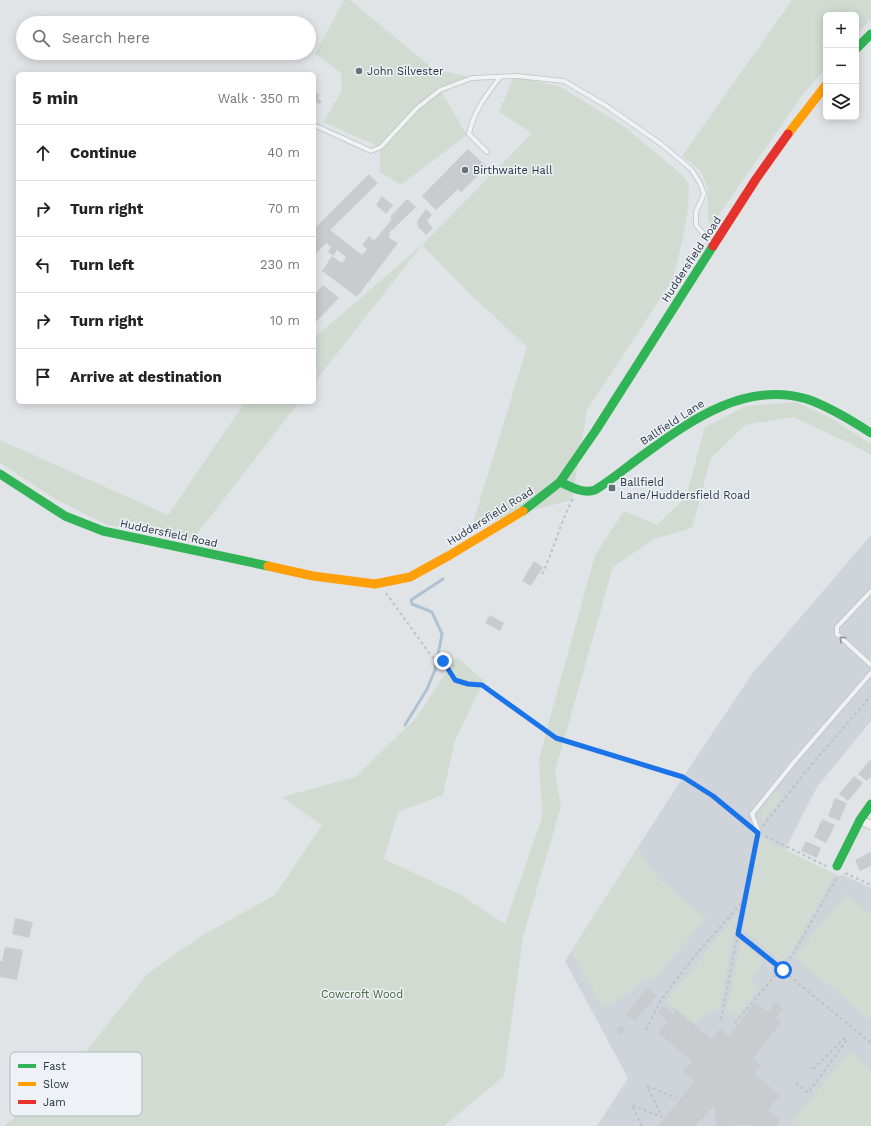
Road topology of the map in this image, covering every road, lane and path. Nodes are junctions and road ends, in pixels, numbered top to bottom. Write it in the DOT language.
graph roads {
  1 [pos="871,34"];
  2 [pos="857,48"];
  3 [pos="500,77"];
  4 [pos="823,89"];
  5 [pos="316,126"];
  6 [pos="487,152"];
  7 [pos="714,246"];
  8 [pos="871,433"];
  9 [pos="0,474"];
  10 [pos="560,482"];
  11 [pos="577,491"];
  12 [pos="542,574"];
  13 [pos="871,591"];
  14 [pos="386,593"];
  15 [pos="871,665"];
  16 [pos="871,673"];
  17 [pos="871,696"];
  18 [pos="871,804"];
  19 [pos="860,820"];
  20 [pos="871,825"];
  21 [pos="758,833"];
  22 [pos="837,866"];
  23 [pos="871,885"];
  24 [pos="744,900"];
  25 [pos="738,934"];
  26 [pos="781,969"];
  27 [pos="721,1019"];
  28 [pos="735,1023"];
  29 [pos="646,1030"];
  30 [pos="871,1043"];
  31 [pos="810,1068"];
  32 [pos="796,1084"];
  33 [pos="676,1098"];
  34 [pos="642,1126"];
  1 -- 2 [label="main road"];
  3 -- 5 [label="lane"];
  3 -- 6 [label="lane"];
  3 -- 7 [label="lane"];
  4 -- 7 [label="main road, Huddersfield Road"];
  7 -- 10 [label="main road, Huddersfield Road"];
  8 -- 11 [label="main road, Ballfield Lane"];
  9 -- 10 [label="main road, Huddersfield Road"];
  10 -- 11 [label="main road"];
  11 -- 12 [label="path"];
  15 -- 13 [label="lane, one-way"];
  14 -- 21 [label="path"];
  16 -- 21 [label="lane"];
  17 -- 21 [label="path"];
  18 -- 19 [label="main road"];
  19 -- 20 [label="street"];
  19 -- 22 [label="main road"];
  21 -- 22 [label="path"];
  21 -- 24 [label="path"];
  22 -- 23 [label="path"];
  22 -- 26 [label="path"];
  24 -- 25 [label="path"];
  24 -- 29 [label="path"];
  25 -- 26 [label="path"];
  25 -- 27 [label="path"];
  26 -- 28 [label="path"];
  26 -- 30 [label="path"];
  31 -- 32 [label="path"];
  33 -- 34 [label="path"];
}
